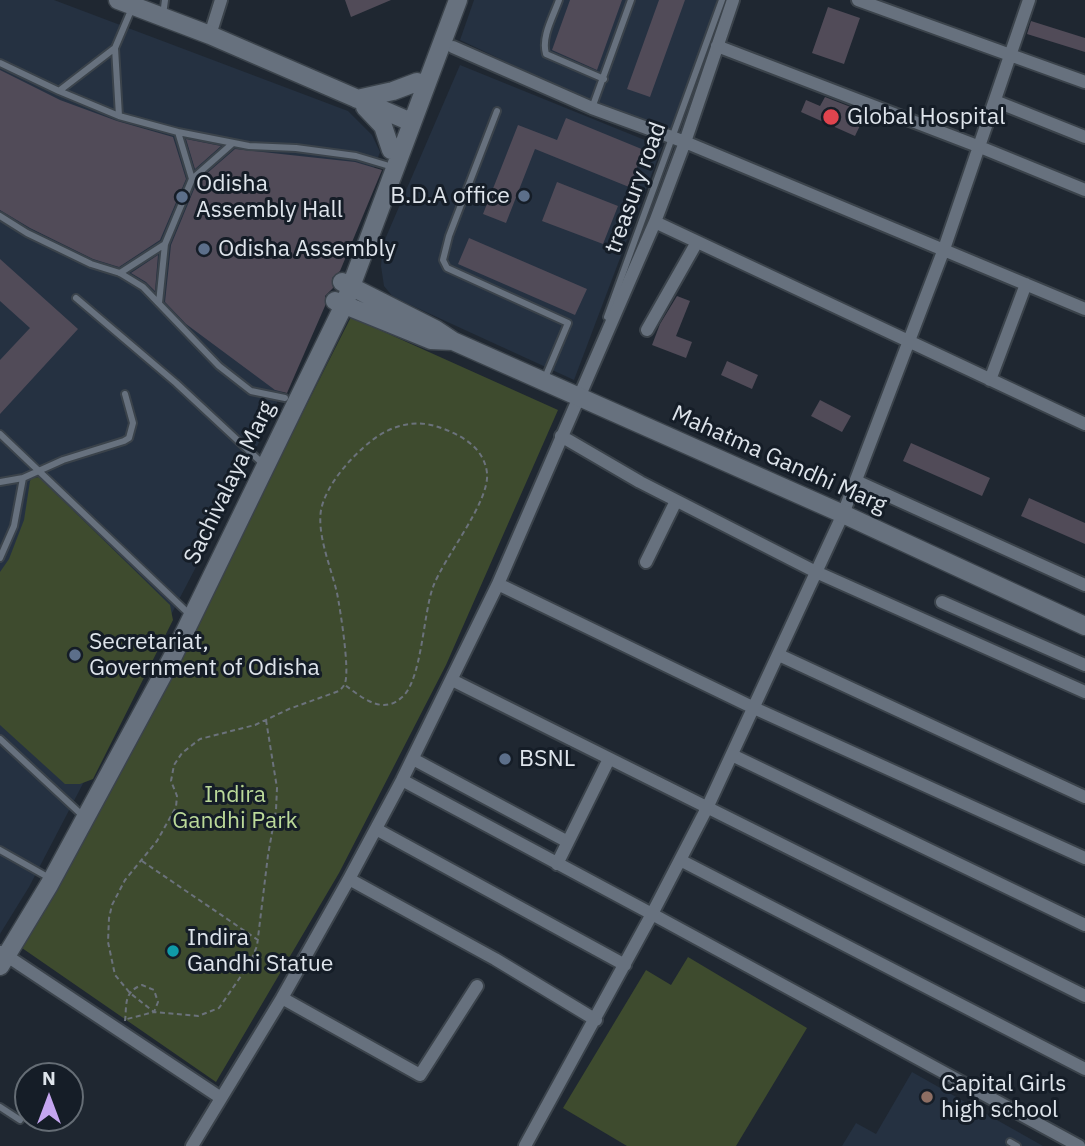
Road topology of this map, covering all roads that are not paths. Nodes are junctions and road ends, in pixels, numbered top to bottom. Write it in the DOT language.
graph roads {
  1 [pos="221,0"];
  2 [pos="447,0"];
  3 [pos="458,0"];
  4 [pos="559,0"];
  5 [pos="632,0"];
  6 [pos="722,0"];
  7 [pos="733,0"];
  8 [pos="858,0"];
  9 [pos="1029,0"];
  10 [pos="125,3"];
  11 [pos="164,8"];
  12 [pos="210,35"];
  13 [pos="717,46"];
  14 [pos="453,47"];
  15 [pos="115,48"];
  16 [pos="1010,54"];
  17 [pos="0,63"];
  18 [pos="604,79"];
  19 [pos="417,82"];
  20 [pos="1085,82"];
  21 [pos="59,91"];
  22 [pos="357,99"];
  23 [pos="995,101"];
  24 [pos="592,108"];
  25 [pos="497,111"];
  26 [pos="119,116"];
  27 [pos="407,120"];
  28 [pos="178,132"];
  29 [pos="1085,137"];
  30 [pos="679,140"];
  31 [pos="233,143"];
  32 [pos="980,147"];
  33 [pos="389,158"];
  34 [pos="192,179"];
  35 [pos="1085,190"];
  36 [pos="0,216"];
  37 [pos="655,222"];
  38 [pos="697,242"];
  39 [pos="164,244"];
  40 [pos="944,249"];
  41 [pos="120,272"];
  42 [pos="347,284"];
  43 [pos="1026,284"];
  44 [pos="76,298"];
  45 [pos="338,302"];
  46 [pos="159,303"];
  47 [pos="1085,309"];
  48 [pos="647,330"];
  49 [pos="453,341"];
  50 [pos="910,343"];
  51 [pos="990,380"];
  52 [pos="544,382"];
  53 [pos="580,393"];
  54 [pos="124,394"];
  55 [pos="285,398"];
  56 [pos="1085,424"];
  57 [pos="0,434"];
  58 [pos="561,436"];
  59 [pos="261,462"];
  60 [pos="39,471"];
  61 [pos="23,478"];
  62 [pos="856,481"];
  63 [pos="0,482"];
  64 [pos="676,501"];
  65 [pos="843,514"];
  66 [pos="0,558"];
  67 [pos="646,562"];
  68 [pos="816,572"];
  69 [pos="498,584"];
  70 [pos="1085,586"];
  71 [pos="942,602"];
  72 [pos="186,611"];
  73 [pos="1085,626"];
  74 [pos="779,655"];
  75 [pos="1085,665"];
  76 [pos="452,680"];
  77 [pos="1085,692"];
  78 [pos="754,708"];
  79 [pos="0,739"];
  80 [pos="732,755"];
  81 [pos="413,759"];
  82 [pos="610,759"];
  83 [pos="402,780"];
  84 [pos="1085,797"];
  85 [pos="707,808"];
  86 [pos="82,815"];
  87 [pos="376,830"];
  88 [pos="568,842"];
  89 [pos="0,850"];
  90 [pos="1085,858"];
  91 [pos="680,860"];
  92 [pos="557,864"];
  93 [pos="46,877"];
  94 [pos="349,879"];
  95 [pos="652,914"];
  96 [pos="1085,925"];
  97 [pos="2,956"];
  98 [pos="625,965"];
  99 [pos="477,986"];
  100 [pos="1085,996"];
  101 [pos="282,998"];
  102 [pos="596,1020"];
  103 [pos="1085,1069"];
  104 [pos="221,1098"];
  105 [pos="192,1146"];
  106 [pos="525,1146"];
  107 [pos="1079,1146"];
  1 -- 12 [label="street"];
  2 -- 19 [label="street, Sachivalaya Marg"];
  3 -- 27 [label="street, Sachivalaya Marg"];
  4 -- 18 [label="lane"];
  5 -- 18 [label="lane"];
  6 -- 30 [label="lane, treasury road"];
  7 -- 13 [label="street"];
  8 -- 16 [label="street"];
  9 -- 16 [label="street"];
  10 -- 11 [label="street"];
  10 -- 15 [label="lane"];
  11 -- 12 [label="street"];
  12 -- 22 [label="street"];
  13 -- 30 [label="street"];
  13 -- 32 [label="street"];
  14 -- 24 [label="street"];
  15 -- 21 [label="lane"];
  15 -- 26 [label="lane"];
  16 -- 20 [label="street"];
  16 -- 23 [label="street"];
  17 -- 21 [label="lane"];
  18 -- 24 [label="lane"];
  19 -- 22 [label="street"];
  19 -- 27 [label="street, Sachivalaya Marg"];
  21 -- 26 [label="lane"];
  22 -- 27 [label="street"];
  22 -- 33 [label="street"];
  23 -- 29 [label="street"];
  23 -- 32 [label="street"];
  24 -- 30 [label="street"];
  25 -- 52 [label="lane"];
  26 -- 28 [label="lane"];
  27 -- 33 [label="street, Sachivalaya Marg"];
  27 -- 42 [label="street, Sachivalaya Marg"];
  28 -- 31 [label="lane"];
  28 -- 34 [label="lane"];
  30 -- 37 [label="street"];
  30 -- 40 [label="street"];
  30 -- 53 [label="lane, treasury road"];
  31 -- 33 [label="lane"];
  31 -- 34 [label="lane"];
  32 -- 35 [label="street"];
  32 -- 40 [label="street"];
  33 -- 42 [label="street, Sachivalaya Marg"];
  34 -- 39 [label="lane"];
  36 -- 41 [label="lane"];
  37 -- 38 [label="street"];
  37 -- 53 [label="street"];
  38 -- 48 [label="street"];
  38 -- 50 [label="street"];
  39 -- 41 [label="lane"];
  39 -- 46 [label="lane"];
  40 -- 43 [label="street"];
  40 -- 50 [label="street"];
  41 -- 46 [label="lane"];
  42 -- 45 [label="street, Sachivalaya Marg"];
  42 -- 49 [label="street, Mahatma Gandhi Marg"];
  43 -- 47 [label="street"];
  43 -- 51 [label="street"];
  44 -- 59 [label="lane"];
  45 -- 49 [label="street, Mahatma Gandhi Marg"];
  45 -- 55 [label="street, Sachivalaya Marg"];
  45 -- 97 [label="street, Sachivalaya Marg"];
  46 -- 55 [label="lane"];
  49 -- 52 [label="street, Mahatma Gandhi Marg"];
  50 -- 51 [label="street"];
  50 -- 62 [label="street"];
  51 -- 56 [label="street"];
  52 -- 53 [label="street, Mahatma Gandhi Marg"];
  53 -- 58 [label="street"];
  53 -- 65 [label="street, Mahatma Gandhi Marg"];
  54 -- 60 [label="lane"];
  55 -- 59 [label="street, Sachivalaya Marg"];
  57 -- 60 [label="lane"];
  58 -- 64 [label="street"];
  58 -- 69 [label="street"];
  59 -- 72 [label="street, Sachivalaya Marg"];
  60 -- 61 [label="lane"];
  60 -- 72 [label="lane"];
  61 -- 63 [label="lane"];
  61 -- 66 [label="lane"];
  62 -- 65 [label="street"];
  62 -- 70 [label="street"];
  64 -- 67 [label="street"];
  64 -- 68 [label="street"];
  65 -- 68 [label="street"];
  65 -- 73 [label="street, Mahatma Gandhi Marg"];
  68 -- 74 [label="street"];
  68 -- 77 [label="street"];
  69 -- 76 [label="street"];
  69 -- 78 [label="street"];
  71 -- 75 [label="street"];
  72 -- 86 [label="street, Sachivalaya Marg"];
  74 -- 78 [label="street"];
  74 -- 84 [label="street"];
  76 -- 81 [label="street"];
  76 -- 82 [label="street"];
  78 -- 80 [label="street"];
  78 -- 90 [label="street"];
  79 -- 86 [label="lane"];
  80 -- 85 [label="street"];
  80 -- 96 [label="street"];
  81 -- 83 [label="street"];
  81 -- 88 [label="street"];
  82 -- 85 [label="street"];
  82 -- 88 [label="street"];
  83 -- 87 [label="street"];
  83 -- 92 [label="street"];
  85 -- 91 [label="street"];
  85 -- 100 [label="street"];
  86 -- 93 [label="street, Sachivalaya Marg"];
  87 -- 94 [label="street"];
  87 -- 98 [label="street"];
  88 -- 92 [label="street"];
  89 -- 93 [label="lane"];
  91 -- 95 [label="street"];
  91 -- 103 [label="street"];
  92 -- 95 [label="street"];
  93 -- 97 [label="street, Sachivalaya Marg"];
  94 -- 101 [label="street"];
  94 -- 102 [label="street"];
  95 -- 98 [label="street"];
  95 -- 107 [label="street"];
  97 -- 104 [label="street"];
  98 -- 102 [label="street"];
  99 -- 101 [label="street"];
  101 -- 104 [label="street"];
  102 -- 106 [label="street"];
  104 -- 105 [label="street"];
}
